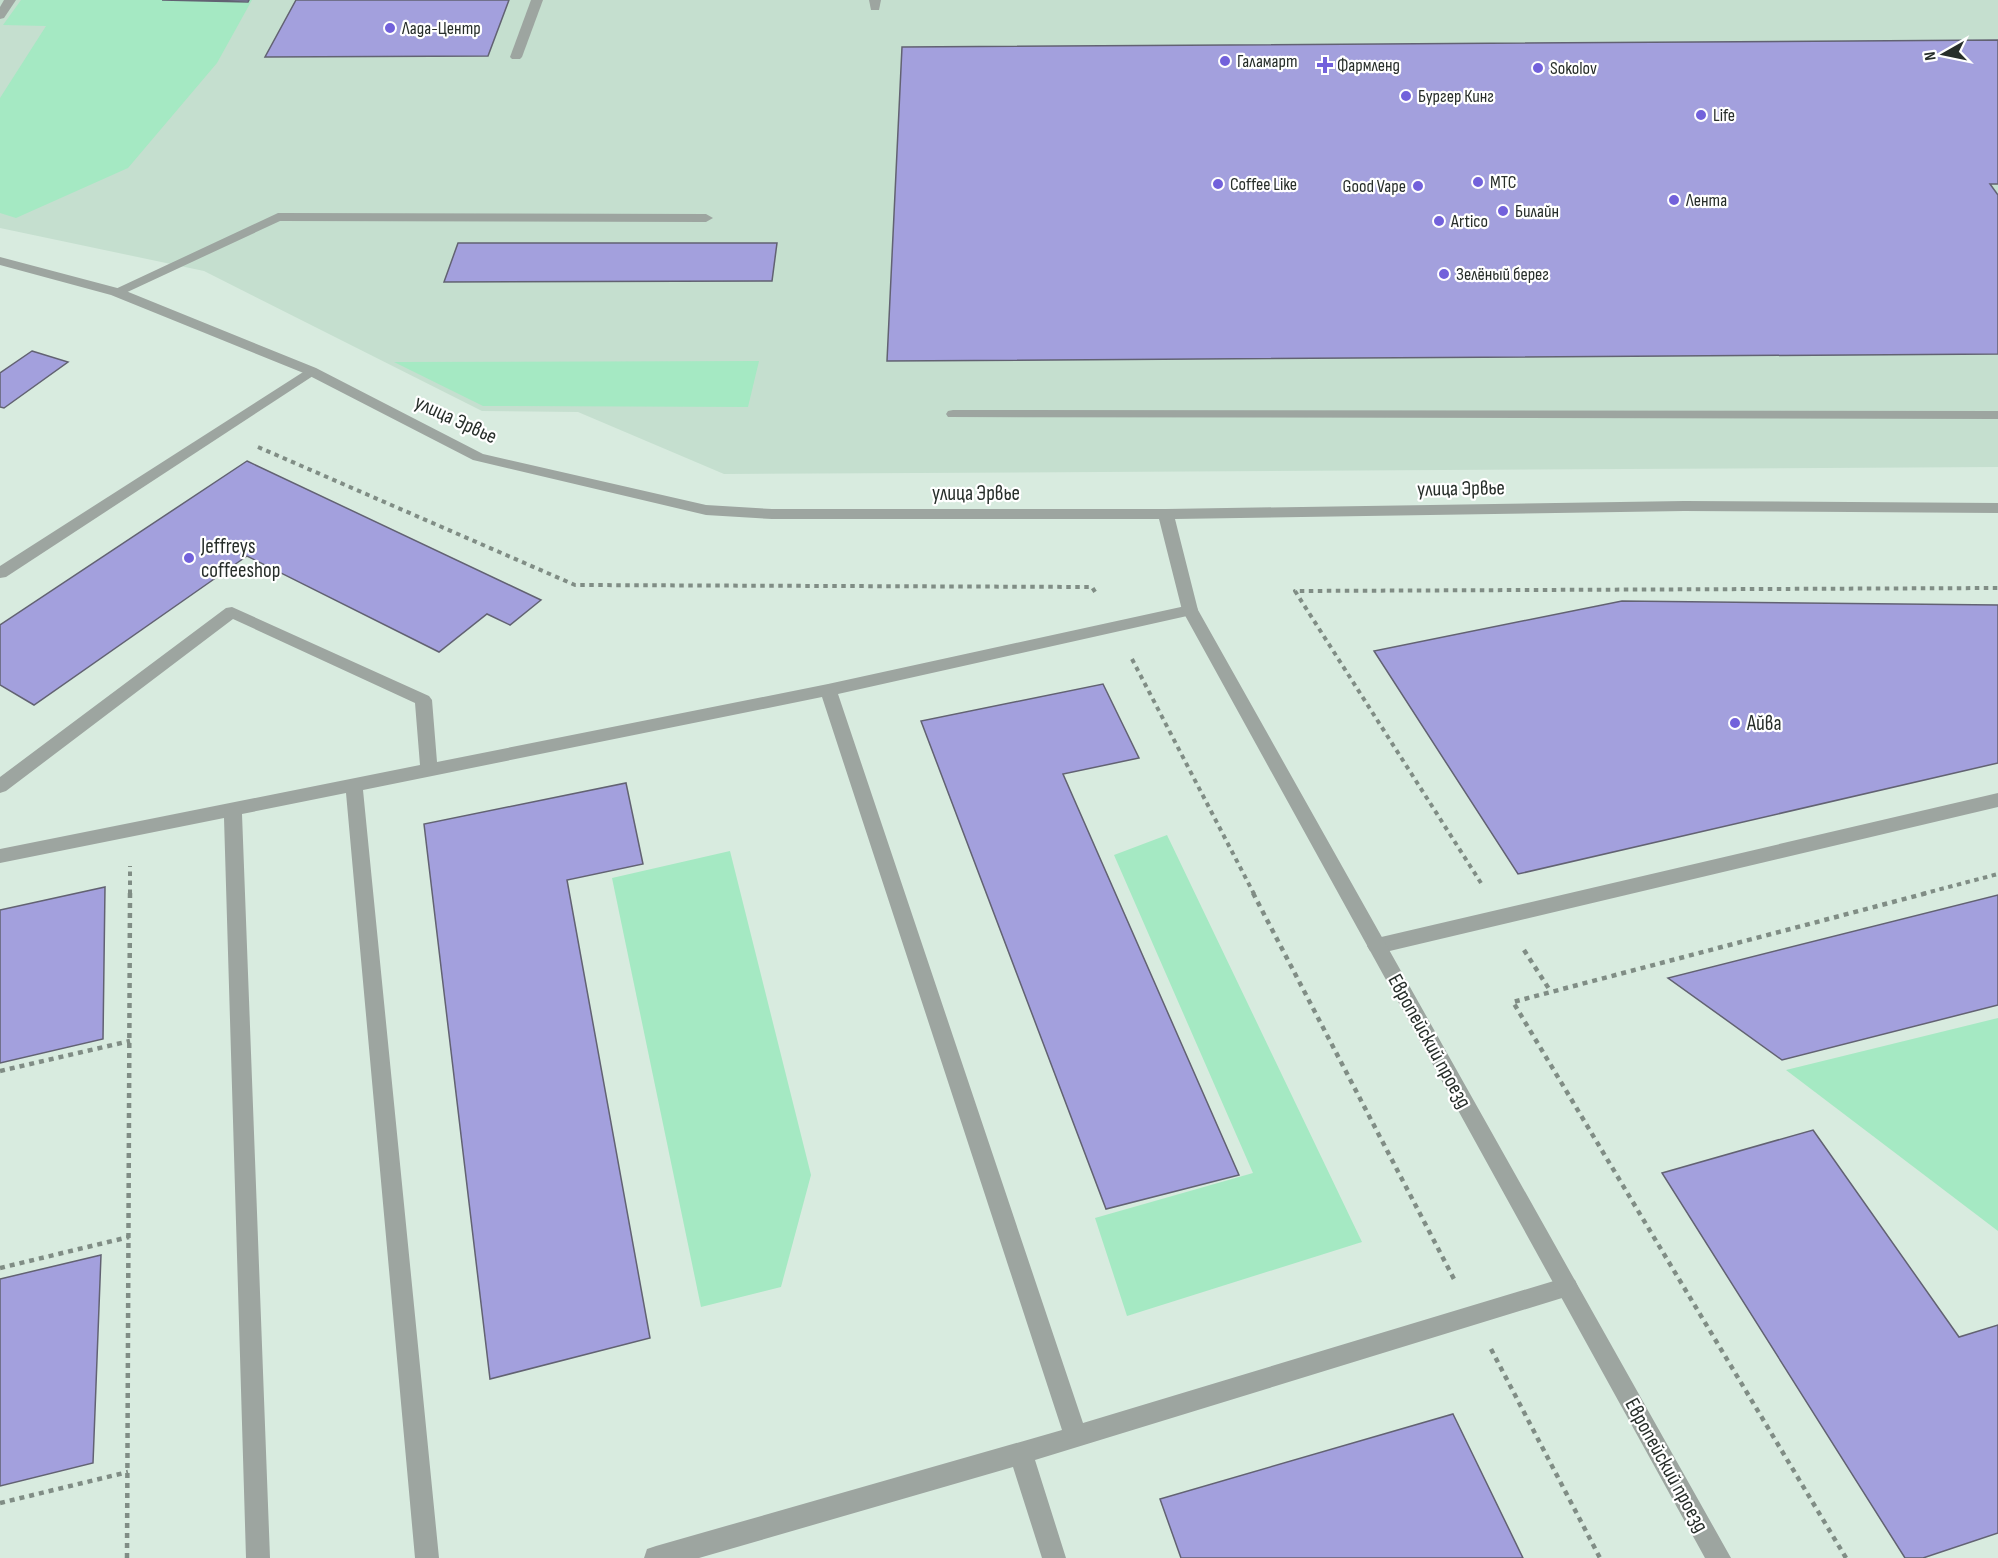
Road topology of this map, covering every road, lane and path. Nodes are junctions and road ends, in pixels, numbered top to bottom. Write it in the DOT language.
graph roads {
  1 [pos="10,0"];
  2 [pos="537,0"];
  3 [pos="0,16"];
  4 [pos="516,57"];
  5 [pos="706,218"];
  6 [pos="0,261"];
  7 [pos="116,292"];
  8 [pos="311,371"];
  9 [pos="264,401"];
  10 [pos="953,414"];
  11 [pos="1998,415"];
  12 [pos="1998,508"];
  13 [pos="1166,514"];
  14 [pos="0,573"];
  15 [pos="1998,588"];
  16 [pos="1190,610"];
  17 [pos="1114,626"];
  18 [pos="828,690"];
  19 [pos="429,770"];
  20 [pos="0,786"];
  21 [pos="354,786"];
  22 [pos="1998,801"];
  23 [pos="233,810"];
  24 [pos="0,856"];
  25 [pos="120,868"];
  26 [pos="1998,874"];
  27 [pos="1502,915"];
  28 [pos="1377,946"];
  29 [pos="1551,992"];
  30 [pos="130,1041"];
  31 [pos="0,1071"];
  32 [pos="129,1237"];
  33 [pos="0,1268"];
  34 [pos="1567,1287"];
  35 [pos="1473,1315"];
  36 [pos="1076,1437"];
  37 [pos="1021,1453"];
  38 [pos="128,1472"];
  39 [pos="0,1503"];
  40 [pos="127,1558"];
  41 [pos="258,1558"];
  42 [pos="427,1558"];
  43 [pos="656,1558"];
  44 [pos="1054,1558"];
  45 [pos="1600,1558"];
  46 [pos="1719,1558"];
  47 [pos="1846,1558"];
  1 -- 3 [label="street"];
  2 -- 4 [label="street"];
  5 -- 7 [label="street"];
  6 -- 7 [label="street, улица Эрвье"];
  7 -- 8 [label="street, улица Эрвье"];
  8 -- 9 [label="street"];
  8 -- 13 [label="street, улица Эрвье"];
  9 -- 14 [label="street"];
  9 -- 17 [label="path"];
  10 -- 11 [label="street"];
  12 -- 13 [label="street, улица Эрвье"];
  13 -- 16 [label="street, Европейский проезд"];
  15 -- 27 [label="path"];
  16 -- 17 [label="street"];
  16 -- 28 [label="street, Европейский проезд"];
  17 -- 18 [label="street"];
  17 -- 35 [label="path"];
  18 -- 19 [label="street"];
  18 -- 36 [label="street"];
  19 -- 20 [label="street"];
  19 -- 21 [label="street"];
  21 -- 23 [label="street"];
  21 -- 42 [label="street"];
  22 -- 27 [label="street"];
  23 -- 24 [label="street"];
  23 -- 41 [label="street"];
  25 -- 30 [label="path"];
  26 -- 29 [label="path"];
  27 -- 28 [label="street"];
  27 -- 29 [label="path"];
  28 -- 34 [label="street, Европейский проезд"];
  29 -- 47 [label="path"];
  30 -- 31 [label="path"];
  30 -- 32 [label="path"];
  32 -- 33 [label="path"];
  32 -- 38 [label="path"];
  34 -- 35 [label="street"];
  34 -- 46 [label="street, Европейский проезд"];
  35 -- 36 [label="street"];
  35 -- 45 [label="path"];
  36 -- 37 [label="street"];
  37 -- 43 [label="street"];
  37 -- 44 [label="street"];
  38 -- 39 [label="path"];
  38 -- 40 [label="path"];
}
